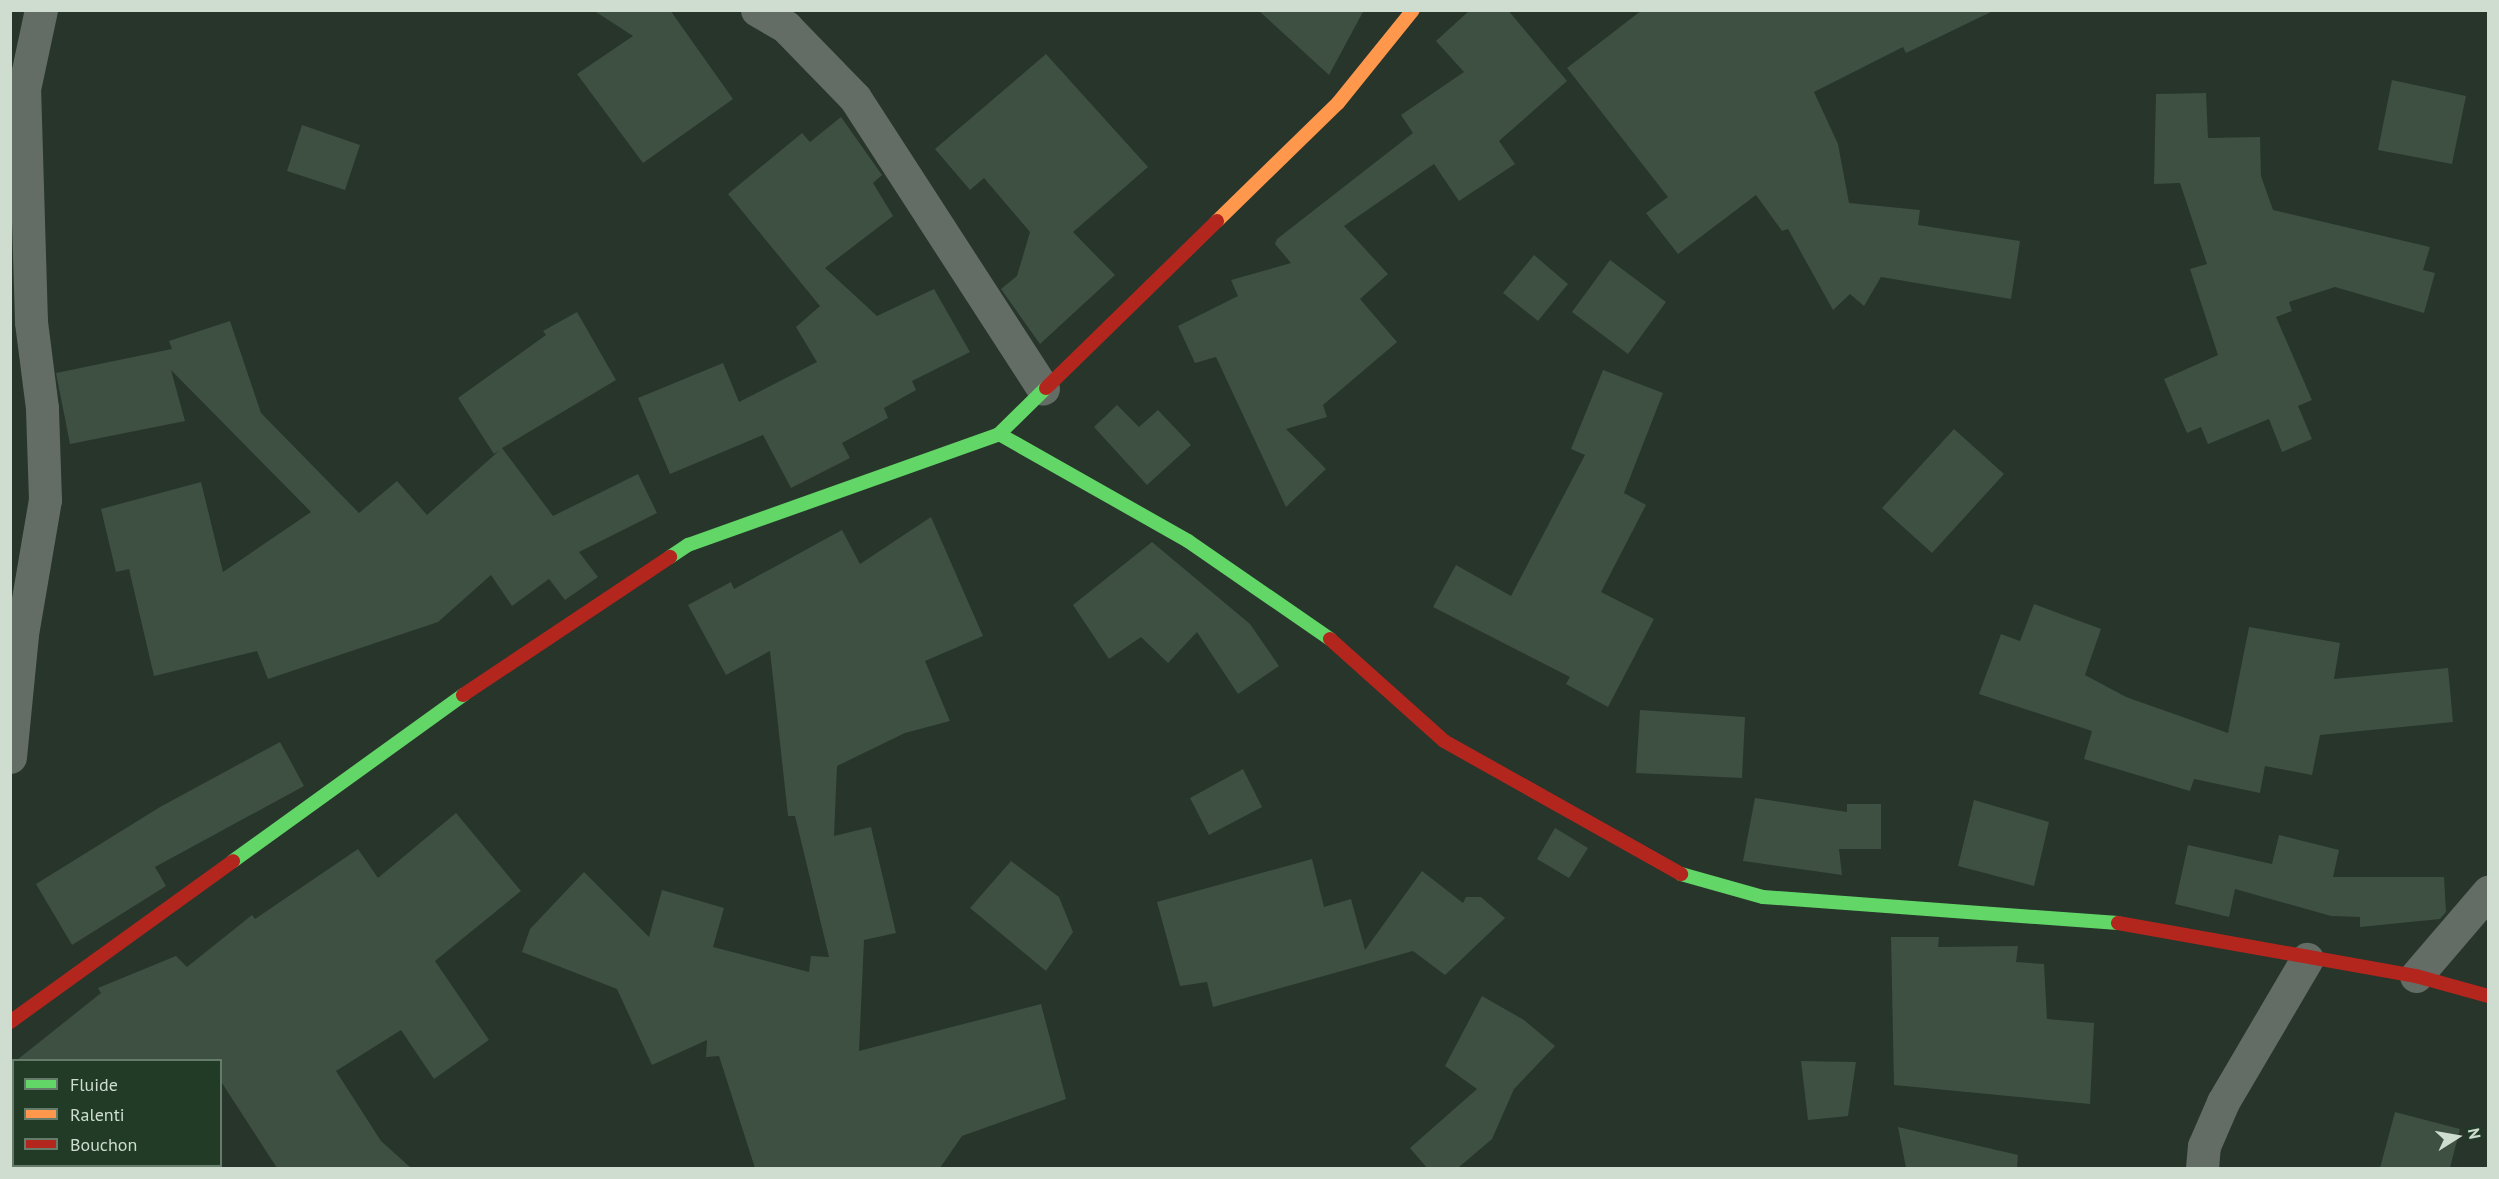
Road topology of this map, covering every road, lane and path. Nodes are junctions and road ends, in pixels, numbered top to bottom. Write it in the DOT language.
graph roads {
  1 [pos="41,10"];
  2 [pos="757,10"];
  3 [pos="1413,10"];
  4 [pos="1043,389"];
  5 [pos="999,434"];
  6 [pos="10,757"];
  7 [pos="2488,892"];
  8 [pos="2307,959"];
  9 [pos="2416,976"];
  10 [pos="2488,996"];
  11 [pos="10,1022"];
  12 [pos="2202,1168"];
  1 -- 6 [label="street"];
  2 -- 4 [label="street"];
  3 -- 4 [label="street"];
  4 -- 5 [label="street"];
  5 -- 8 [label="street"];
  5 -- 11 [label="street"];
  7 -- 9 [label="street"];
  8 -- 9 [label="street"];
  8 -- 12 [label="street"];
  9 -- 10 [label="street"];
}
